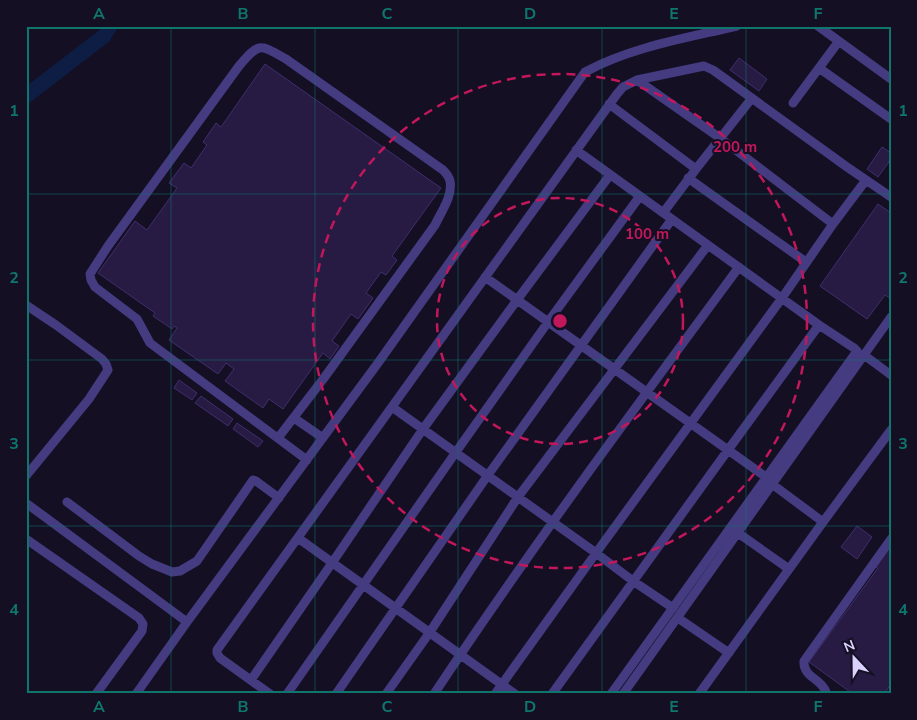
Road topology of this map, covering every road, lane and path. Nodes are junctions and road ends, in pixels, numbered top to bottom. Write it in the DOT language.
graph roads {
  1 [pos="737,26"];
  2 [pos="818,26"];
  3 [pos="839,40"];
  4 [pos="819,68"];
  5 [pos="891,79"];
  6 [pos="637,80"];
  7 [pos="752,98"];
  8 [pos="794,103"];
  9 [pos="609,104"];
  10 [pos="891,119"];
  11 [pos="720,138"];
  12 [pos="576,150"];
  13 [pos="696,169"];
  14 [pos="610,175"];
  15 [pos="688,178"];
  16 [pos="866,180"];
  17 [pos="640,196"];
  18 [pos="891,197"];
  19 [pos="663,212"];
  20 [pos="672,219"];
  21 [pos="833,224"];
  22 [pos="708,245"];
  23 [pos="806,262"];
  24 [pos="739,267"];
  25 [pos="485,277"];
  26 [pos="782,298"];
  27 [pos="517,300"];
  28 [pos="26,305"];
  29 [pos="891,317"];
  30 [pos="548,322"];
  31 [pos="819,325"];
  32 [pos="581,346"];
  33 [pos="864,355"];
  34 [pos="614,370"];
  35 [pos="891,375"];
  36 [pos="646,392"];
  37 [pos="392,407"];
  38 [pos="294,418"];
  39 [pos="690,424"];
  40 [pos="423,429"];
  41 [pos="891,430"];
  42 [pos="278,438"];
  43 [pos="323,438"];
  44 [pos="728,450"];
  45 [pos="456,452"];
  46 [pos="307,460"];
  47 [pos="488,475"];
  48 [pos="26,476"];
  49 [pos="769,481"];
  50 [pos="518,497"];
  51 [pos="279,498"];
  52 [pos="67,502"];
  53 [pos="26,503"];
  54 [pos="553,522"];
  55 [pos="823,522"];
  56 [pos="738,533"];
  57 [pos="298,538"];
  58 [pos="26,539"];
  59 [pos="891,539"];
  60 [pos="596,553"];
  61 [pos="332,563"];
  62 [pos="789,569"];
  63 [pos="633,581"];
  64 [pos="363,585"];
  65 [pos="395,608"];
  66 [pos="672,608"];
  67 [pos="678,618"];
  68 [pos="187,622"];
  69 [pos="430,632"];
  70 [pos="729,653"];
  71 [pos="460,654"];
  72 [pos="251,680"];
  73 [pos="502,684"];
  74 [pos="96,694"];
  75 [pos="136,694"];
  76 [pos="270,694"];
  77 [pos="287,694"];
  78 [pos="336,694"];
  79 [pos="386,694"];
  80 [pos="434,694"];
  81 [pos="495,694"];
  82 [pos="515,694"];
  83 [pos="552,694"];
  84 [pos="611,694"];
  85 [pos="623,694"];
  86 [pos="700,694"];
  87 [pos="827,694"];
  1 -- 43 [label="lane"];
  2 -- 3 [label="lane"];
  3 -- 4 [label="lane"];
  3 -- 5 [label="lane"];
  4 -- 8 [label="lane"];
  4 -- 10 [label="lane"];
  6 -- 7 [label="lane"];
  6 -- 9 [label="lane"];
  6 -- 11 [label="lane"];
  7 -- 11 [label="lane"];
  7 -- 16 [label="lane"];
  9 -- 12 [label="lane"];
  9 -- 13 [label="lane"];
  11 -- 13 [label="lane"];
  11 -- 21 [label="lane"];
  12 -- 14 [label="lane"];
  12 -- 25 [label="lane"];
  13 -- 15 [label="lane"];
  14 -- 17 [label="lane"];
  14 -- 27 [label="lane"];
  15 -- 19 [label="lane"];
  15 -- 23 [label="lane"];
  16 -- 18 [label="lane"];
  16 -- 21 [label="lane"];
  17 -- 19 [label="lane"];
  17 -- 30 [label="lane"];
  19 -- 20 [label="lane"];
  20 -- 22 [label="lane"];
  20 -- 32 [label="lane"];
  21 -- 23 [label="lane"];
  22 -- 24 [label="lane"];
  22 -- 34 [label="lane"];
  23 -- 26 [label="lane"];
  24 -- 26 [label="lane"];
  24 -- 36 [label="lane"];
  25 -- 27 [label="lane"];
  25 -- 37 [label="lane"];
  26 -- 31 [label="lane"];
  26 -- 39 [label="lane"];
  27 -- 30 [label="lane"];
  27 -- 40 [label="lane"];
  28 -- 48 [label="lane"];
  29 -- 33 [label="lane"];
  30 -- 32 [label="lane"];
  30 -- 45 [label="lane"];
  31 -- 44 [label="lane"];
  31 -- 49 [label="lane"];
  32 -- 34 [label="lane"];
  32 -- 47 [label="lane"];
  33 -- 35 [label="lane"];
  33 -- 49 [label="lane"];
  34 -- 36 [label="lane"];
  34 -- 50 [label="lane"];
  36 -- 39 [label="lane"];
  36 -- 54 [label="lane"];
  37 -- 40 [label="lane"];
  37 -- 57 [label="lane"];
  38 -- 42 [label="lane"];
  38 -- 42 [label="lane"];
  38 -- 43 [label="lane"];
  39 -- 44 [label="lane"];
  39 -- 60 [label="lane"];
  40 -- 45 [label="lane"];
  40 -- 61 [label="lane"];
  41 -- 55 [label="lane"];
  42 -- 46 [label="lane"];
  43 -- 46 [label="lane"];
  44 -- 49 [label="lane"];
  44 -- 63 [label="lane"];
  45 -- 47 [label="lane"];
  45 -- 64 [label="lane"];
  46 -- 51 [label="lane"];
  47 -- 50 [label="lane"];
  47 -- 65 [label="lane"];
  49 -- 55 [label="lane"];
  49 -- 56 [label="lane"];
  49 -- 66 [label="lane"];
  50 -- 54 [label="lane"];
  50 -- 69 [label="lane"];
  51 -- 52 [label="lane"];
  51 -- 68 [label="lane"];
  53 -- 68 [label="lane"];
  54 -- 60 [label="lane"];
  54 -- 71 [label="lane"];
  55 -- 62 [label="lane"];
  56 -- 62 [label="lane"];
  56 -- 67 [label="lane"];
  57 -- 61 [label="lane"];
  57 -- 72 [label="lane"];
  58 -- 74 [label="lane"];
  59 -- 87 [label="lane"];
  60 -- 63 [label="lane"];
  60 -- 73 [label="lane"];
  61 -- 64 [label="lane"];
  61 -- 72 [label="lane"];
  62 -- 70 [label="lane"];
  63 -- 66 [label="lane"];
  63 -- 83 [label="lane"];
  64 -- 65 [label="lane"];
  64 -- 77 [label="lane"];
  65 -- 69 [label="lane"];
  65 -- 78 [label="lane"];
  66 -- 84 [label="lane"];
  67 -- 70 [label="lane"];
  67 -- 85 [label="lane"];
  68 -- 75 [label="lane"];
  69 -- 71 [label="lane"];
  69 -- 79 [label="lane"];
  70 -- 86 [label="lane"];
  71 -- 73 [label="lane"];
  71 -- 80 [label="lane"];
  72 -- 76 [label="lane"];
  73 -- 81 [label="lane"];
  73 -- 82 [label="lane"];
}
